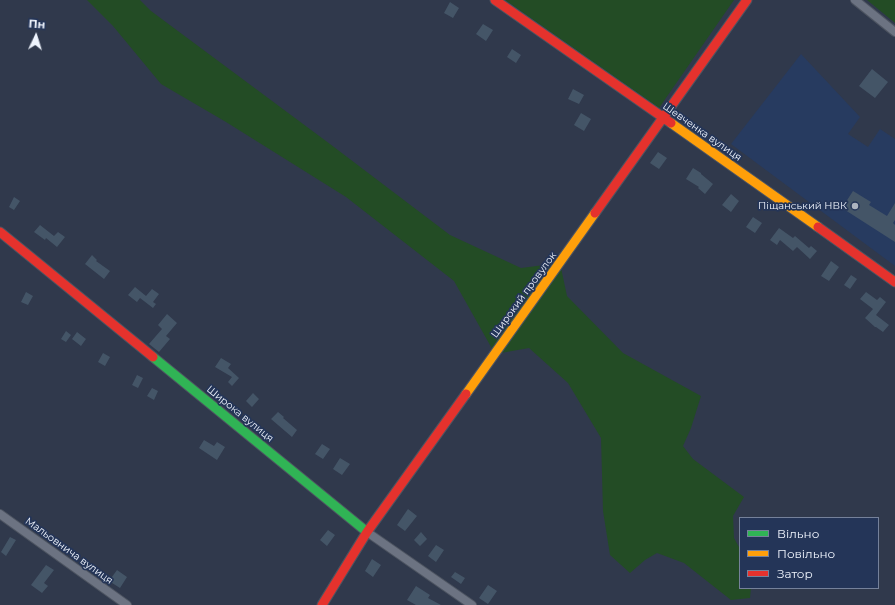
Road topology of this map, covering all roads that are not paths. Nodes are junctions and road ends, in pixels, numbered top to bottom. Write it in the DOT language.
graph roads {
  1 [pos="495,0"];
  2 [pos="747,0"];
  3 [pos="855,0"];
  4 [pos="895,32"];
  5 [pos="664,118"];
  6 [pos="0,232"];
  7 [pos="895,282"];
  8 [pos="0,514"];
  9 [pos="367,532"];
  10 [pos="127,605"];
  11 [pos="322,605"];
  12 [pos="472,605"];
  1 -- 5 [label="street, Шевченка вулиця"];
  2 -- 5 [label="street, Широкий провулок"];
  3 -- 4 [label="street"];
  5 -- 7 [label="street, Шевченка вулиця"];
  5 -- 9 [label="street, Широкий провулок"];
  6 -- 9 [label="street, Широка вулиця"];
  8 -- 10 [label="street, Мальовнича вулиця"];
  9 -- 11 [label="street, Широкий провулок"];
  9 -- 12 [label="street, Широка вулиця"];
}
